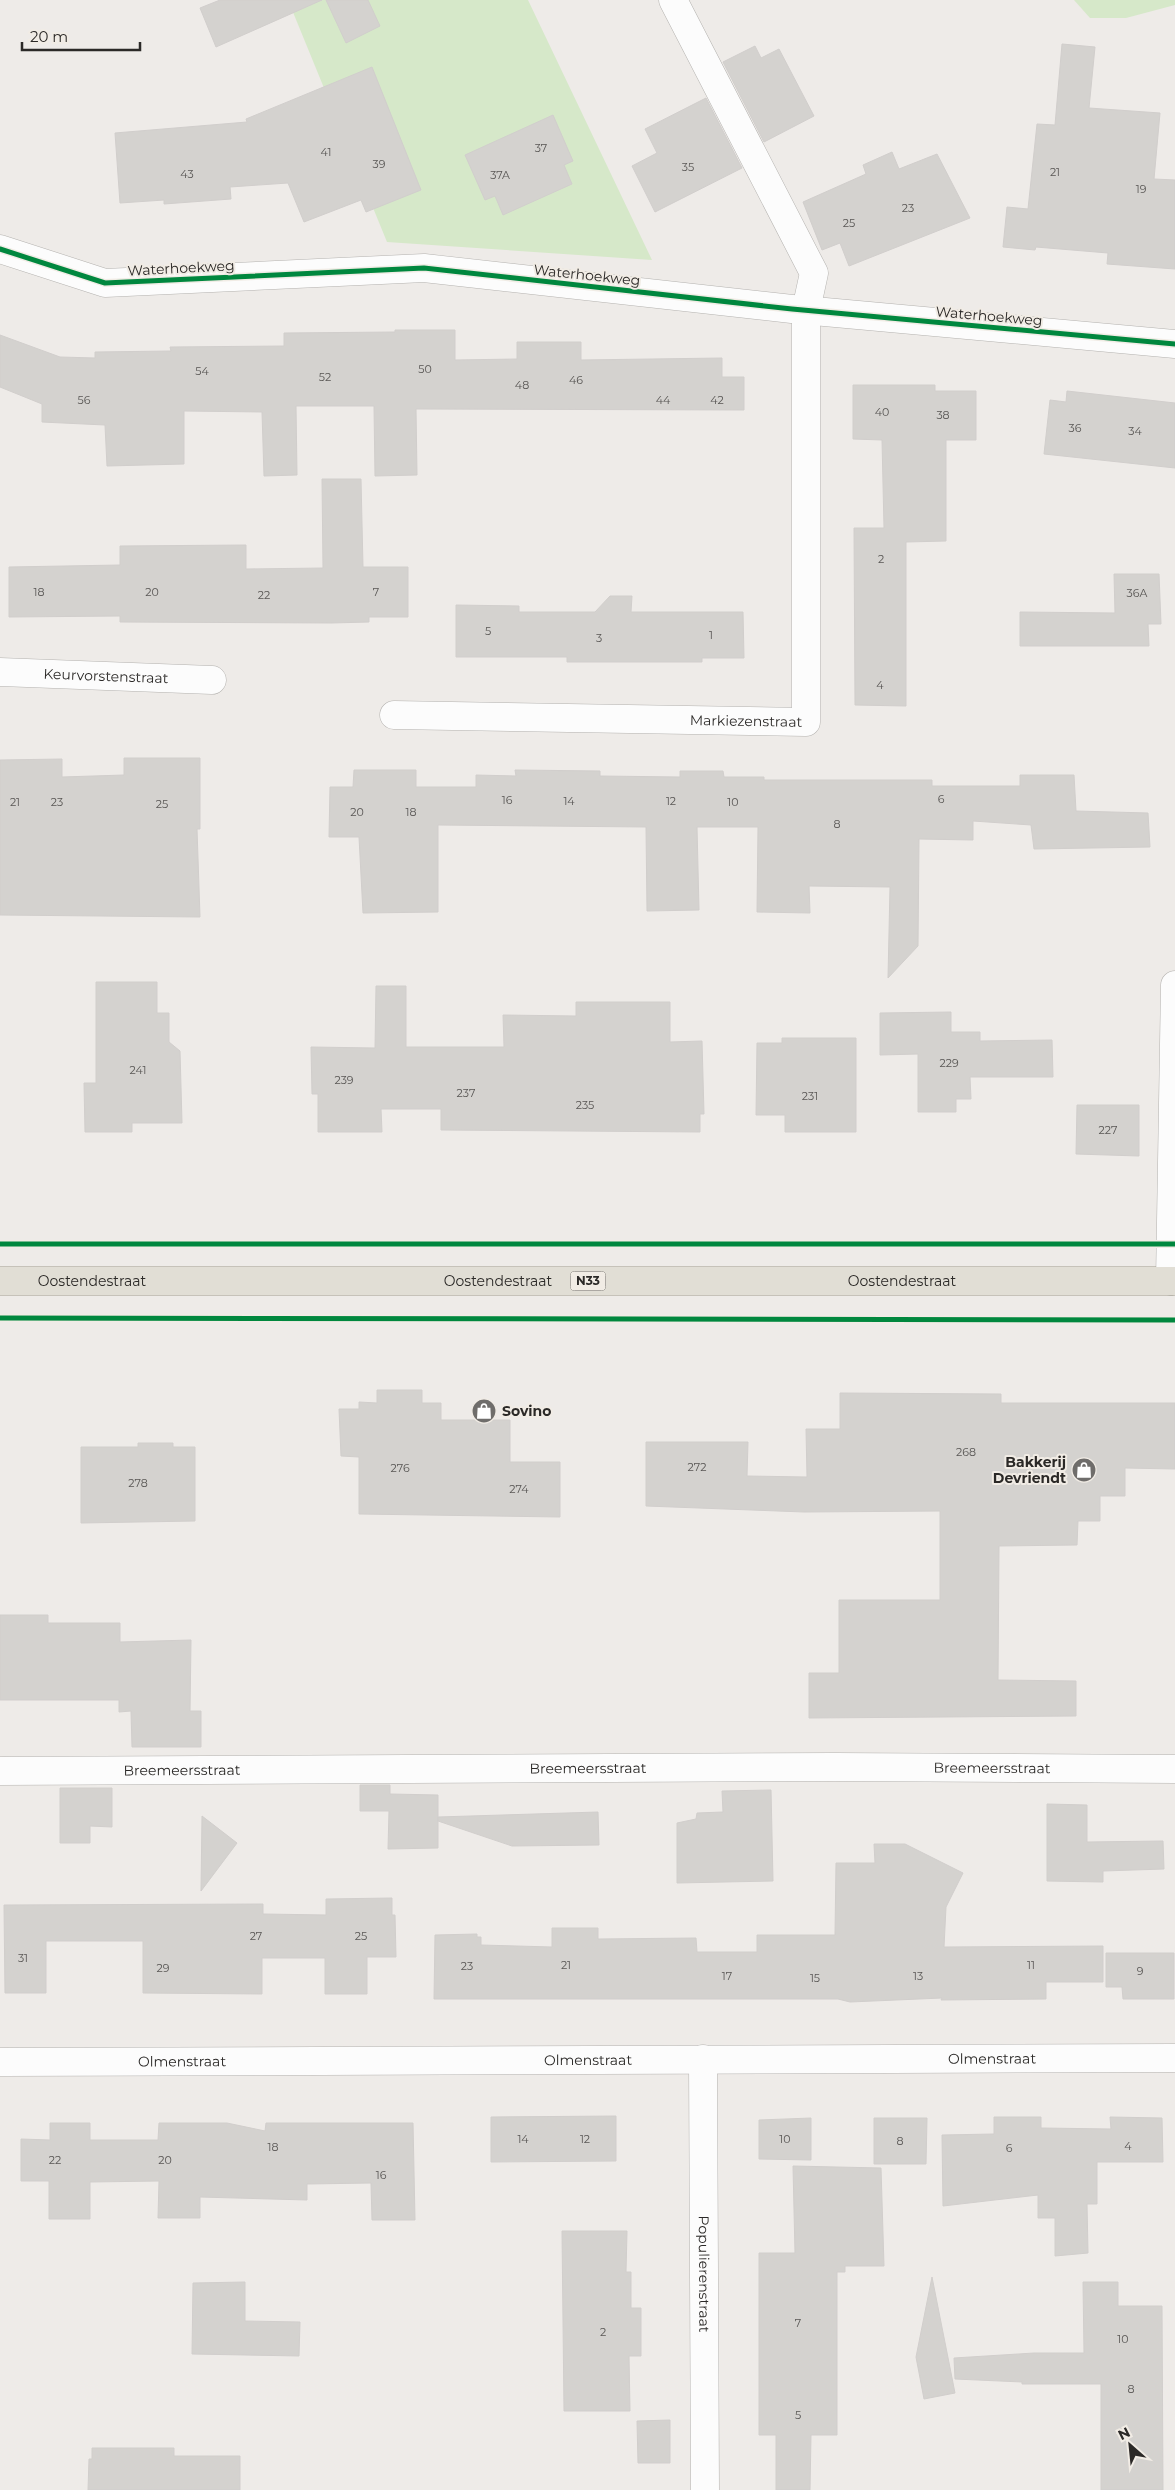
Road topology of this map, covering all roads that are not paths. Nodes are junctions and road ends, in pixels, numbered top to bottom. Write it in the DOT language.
graph roads {
  1 [pos="673,0"];
  2 [pos="0,249"];
  3 [pos="806,310"];
  4 [pos="1175,344"];
  5 [pos="0,672"];
  6 [pos="212,680"];
  7 [pos="394,715"];
  8 [pos="1175,984"];
  9 [pos="0,1281"];
  10 [pos="1172,1281"];
  11 [pos="1175,1769"];
  12 [pos="0,1771"];
  13 [pos="1175,2058"];
  14 [pos="703,2059"];
  15 [pos="0,2062"];
  16 [pos="704,2490"];
  1 -- 3 [label="street"];
  2 -- 3 [label="street, Waterhoekweg"];
  3 -- 4 [label="street, Waterhoekweg"];
  3 -- 7 [label="street, Markiezenstraat"];
  5 -- 6 [label="street, Keurvorstenstraat"];
  8 -- 10 [label="street"];
  9 -- 10 [label="main road, Oostendestraat / N33"];
  11 -- 12 [label="street, Breemeersstraat"];
  13 -- 14 [label="street, Olmenstraat"];
  14 -- 15 [label="street, Olmenstraat"];
  14 -- 16 [label="street, Populierenstraat"];
}
